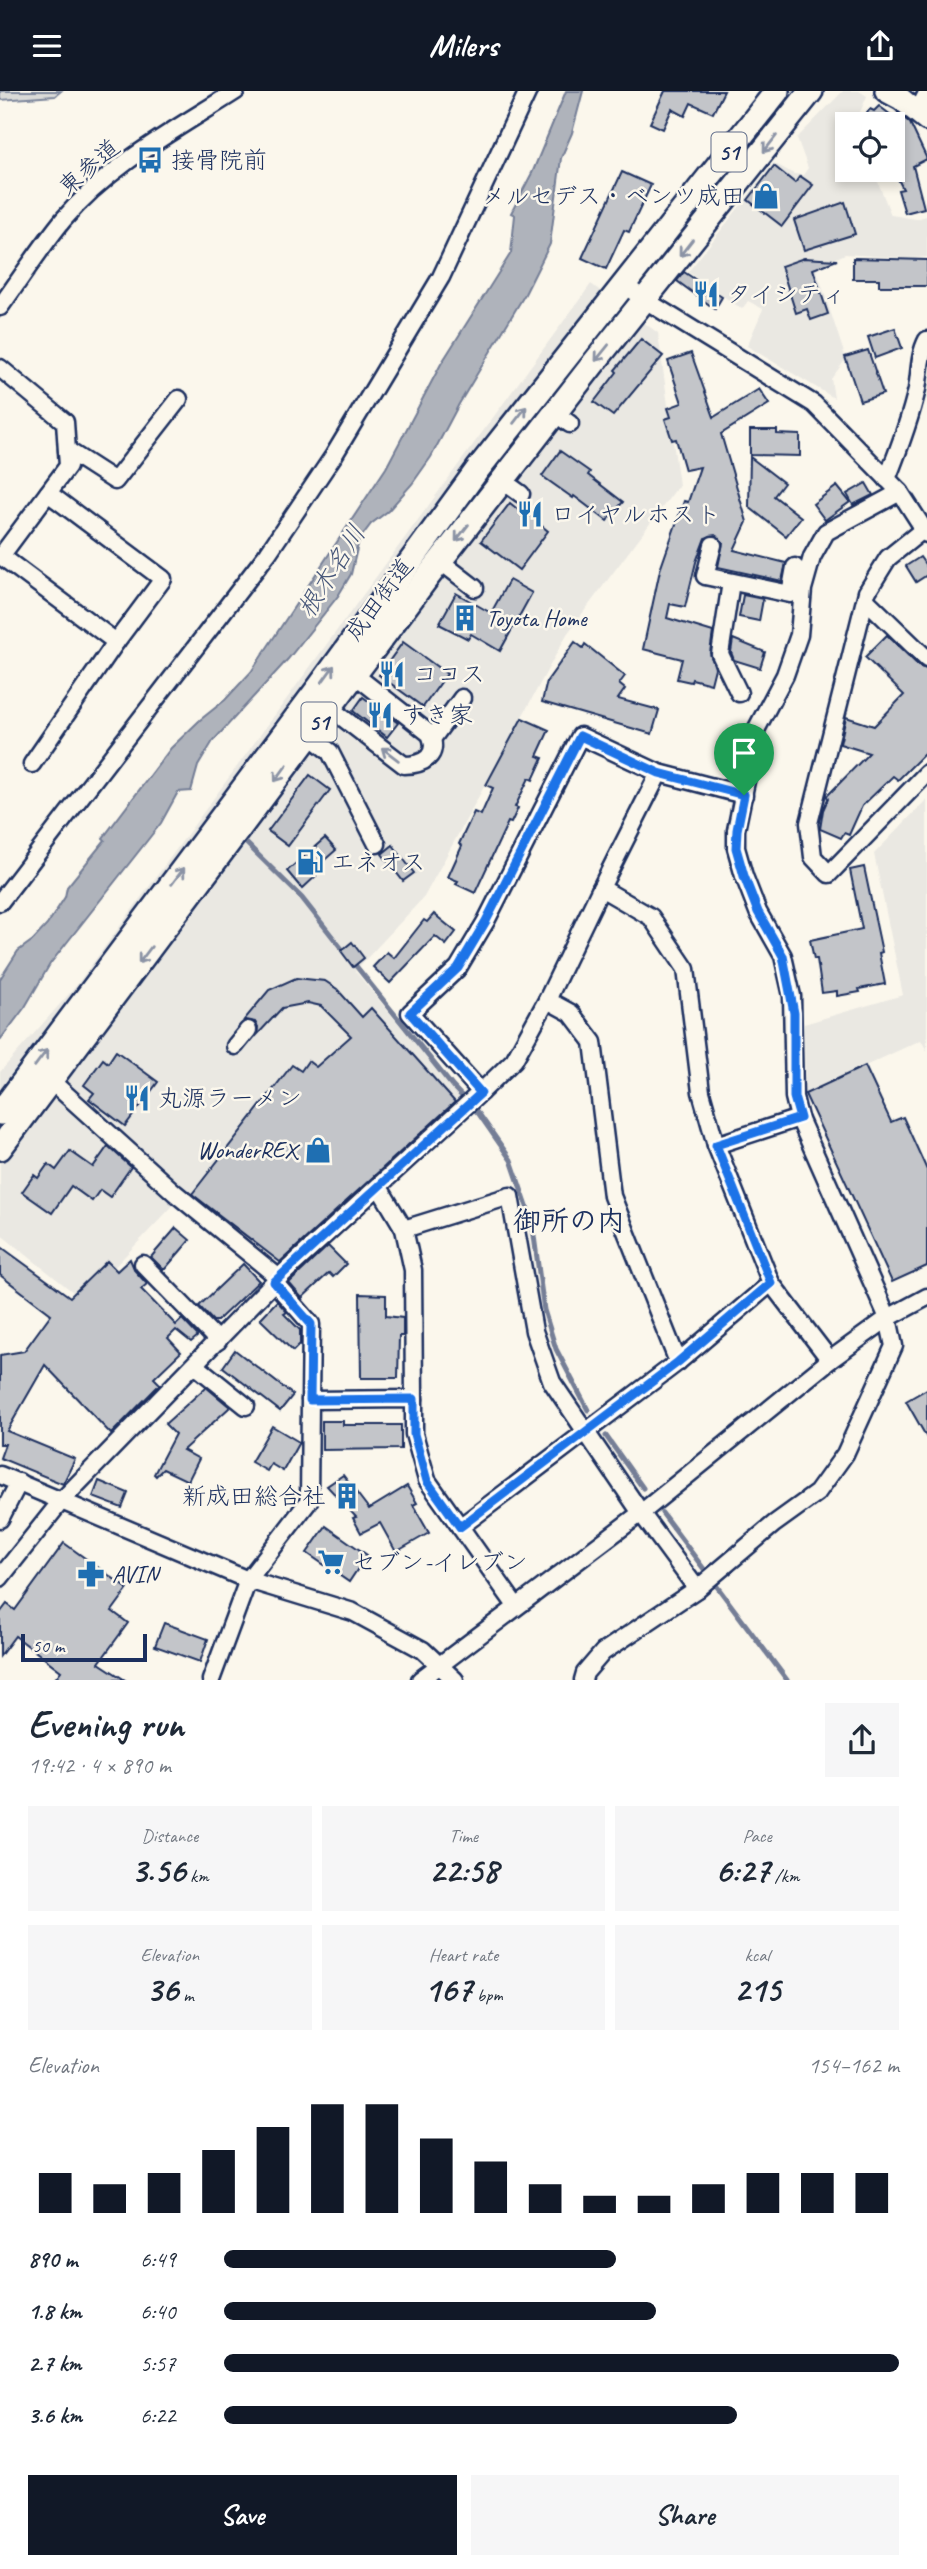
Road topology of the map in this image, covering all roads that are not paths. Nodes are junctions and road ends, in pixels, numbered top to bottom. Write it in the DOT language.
graph roads {
  1 [pos="236,91"];
  2 [pos="528,91"];
  3 [pos="777,91"];
  4 [pos="811,91"];
  5 [pos="886,91"];
  6 [pos="924,108"];
  7 [pos="623,284"];
  8 [pos="645,300"];
  9 [pos="0,307"];
  10 [pos="927,340"];
  11 [pos="0,368"];
  12 [pos="179,399"];
  13 [pos="67,450"];
  14 [pos="887,479"];
  15 [pos="900,492"];
  16 [pos="48,493"];
  17 [pos="925,531"];
  18 [pos="713,545"];
  19 [pos="440,561"];
  20 [pos="795,567"];
  21 [pos="732,582"];
  22 [pos="475,588"];
  23 [pos="866,600"];
  24 [pos="116,642"];
  25 [pos="927,659"];
  26 [pos="355,675"];
  27 [pos="739,693"];
  28 [pos="462,698"];
  29 [pos="330,708"];
  30 [pos="309,735"];
  31 [pos="432,739"];
  32 [pos="32,764"];
  33 [pos="659,773"];
  34 [pos="927,773"];
  35 [pos="744,795"];
  36 [pos="377,844"];
  37 [pos="601,888"];
  38 [pos="0,902"];
  39 [pos="547,1000"];
  40 [pos="248,1030"];
  41 [pos="235,1046"];
  42 [pos="50,1080"];
  43 [pos="479,1094"];
  44 [pos="0,1113"];
  45 [pos="800,1118"];
  46 [pos="716,1145"];
  47 [pos="0,1148"];
  48 [pos="379,1187"];
  49 [pos="404,1229"];
  50 [pos="143,1263"];
  51 [pos="277,1280"];
  52 [pos="771,1283"];
  53 [pos="927,1297"];
  54 [pos="887,1318"];
  55 [pos="218,1341"];
  56 [pos="830,1360"];
  57 [pos="678,1362"];
  58 [pos="195,1365"];
  59 [pos="414,1399"];
  60 [pos="310,1400"];
  61 [pos="246,1406"];
  62 [pos="585,1432"];
  63 [pos="0,1475"];
  64 [pos="19,1482"];
  65 [pos="62,1500"];
  66 [pos="641,1513"];
  67 [pos="0,1519"];
  68 [pos="460,1527"];
  69 [pos="0,1578"];
  70 [pos="248,1580"];
  71 [pos="700,1587"];
  72 [pos="516,1606"];
  73 [pos="439,1665"];
  74 [pos="211,1680"];
  75 [pos="420,1680"];
  76 [pos="455,1680"];
  77 [pos="583,1680"];
  1 -- 9 [label="street, 東参道"];
  2 -- 38 [label="street"];
  3 -- 7 [label="highway, 成田街道 / 51"];
  4 -- 8 [label="highway, 成田街道 / 51, one-way"];
  5 -- 6 [label="main road"];
  7 -- 8 [label="street"];
  44 -- 7 [label="highway, 成田街道 / 51, one-way"];
  8 -- 14 [label="street"];
  8 -- 19 [label="highway, 成田街道 / 51, one-way"];
  10 -- 14 [label="street"];
  11 -- 13 [label="street"];
  12 -- 13 [label="street"];
  13 -- 16 [label="street"];
  14 -- 15 [label="street"];
  15 -- 17 [label="street"];
  15 -- 35 [label="street"];
  16 -- 24 [label="street"];
  16 -- 24 [label="street"];
  17 -- 23 [label="street"];
  18 -- 21 [label="street"];
  19 -- 22 [label="street"];
  19 -- 26 [label="highway, 成田街道 / 51"];
  20 -- 21 [label="street"];
  21 -- 27 [label="street"];
  23 -- 25 [label="street"];
  23 -- 34 [label="street"];
  24 -- 32 [label="street"];
  26 -- 29 [label="highway, 成田街道 / 51"];
  26 -- 31 [label="street"];
  28 -- 31 [label="street"];
  29 -- 30 [label="highway, 成田街道 / 51"];
  31 -- 29 [label="street, one-way"];
  30 -- 36 [label="street"];
  30 -- 42 [label="highway, 成田街道 / 51, one-way"];
  33 -- 35 [label="street"];
  33 -- 37 [label="street"];
  33 -- 43 [label="street"];
  35 -- 45 [label="street"];
  37 -- 39 [label="street"];
  37 -- 46 [label="street"];
  39 -- 43 [label="street"];
  39 -- 57 [label="street"];
  40 -- 41 [label="street"];
  42 -- 47 [label="highway, 成田街道 / 51"];
  42 -- 51 [label="street"];
  43 -- 48 [label="street"];
  45 -- 46 [label="street"];
  45 -- 54 [label="street"];
  46 -- 52 [label="street"];
  48 -- 49 [label="street"];
  48 -- 51 [label="street"];
  49 -- 59 [label="street"];
  49 -- 62 [label="street"];
  50 -- 55 [label="street"];
  51 -- 55 [label="street"];
  51 -- 60 [label="street"];
  52 -- 56 [label="street"];
  52 -- 57 [label="street"];
  53 -- 54 [label="street"];
  54 -- 56 [label="street"];
  54 -- 71 [label="street"];
  55 -- 58 [label="street"];
  56 -- 66 [label="street"];
  57 -- 62 [label="street"];
  58 -- 61 [label="street"];
  58 -- 65 [label="street"];
  59 -- 60 [label="street"];
  59 -- 68 [label="street"];
  60 -- 70 [label="street"];
  62 -- 66 [label="street"];
  62 -- 68 [label="street"];
  63 -- 64 [label="street"];
  64 -- 65 [label="street"];
  64 -- 67 [label="street"];
  65 -- 69 [label="street"];
  65 -- 70 [label="street"];
  66 -- 71 [label="street"];
  66 -- 72 [label="street"];
  68 -- 72 [label="street"];
  70 -- 73 [label="street"];
  70 -- 74 [label="street"];
  71 -- 77 [label="street"];
  72 -- 73 [label="street"];
  73 -- 75 [label="street"];
  73 -- 76 [label="street"];
}
